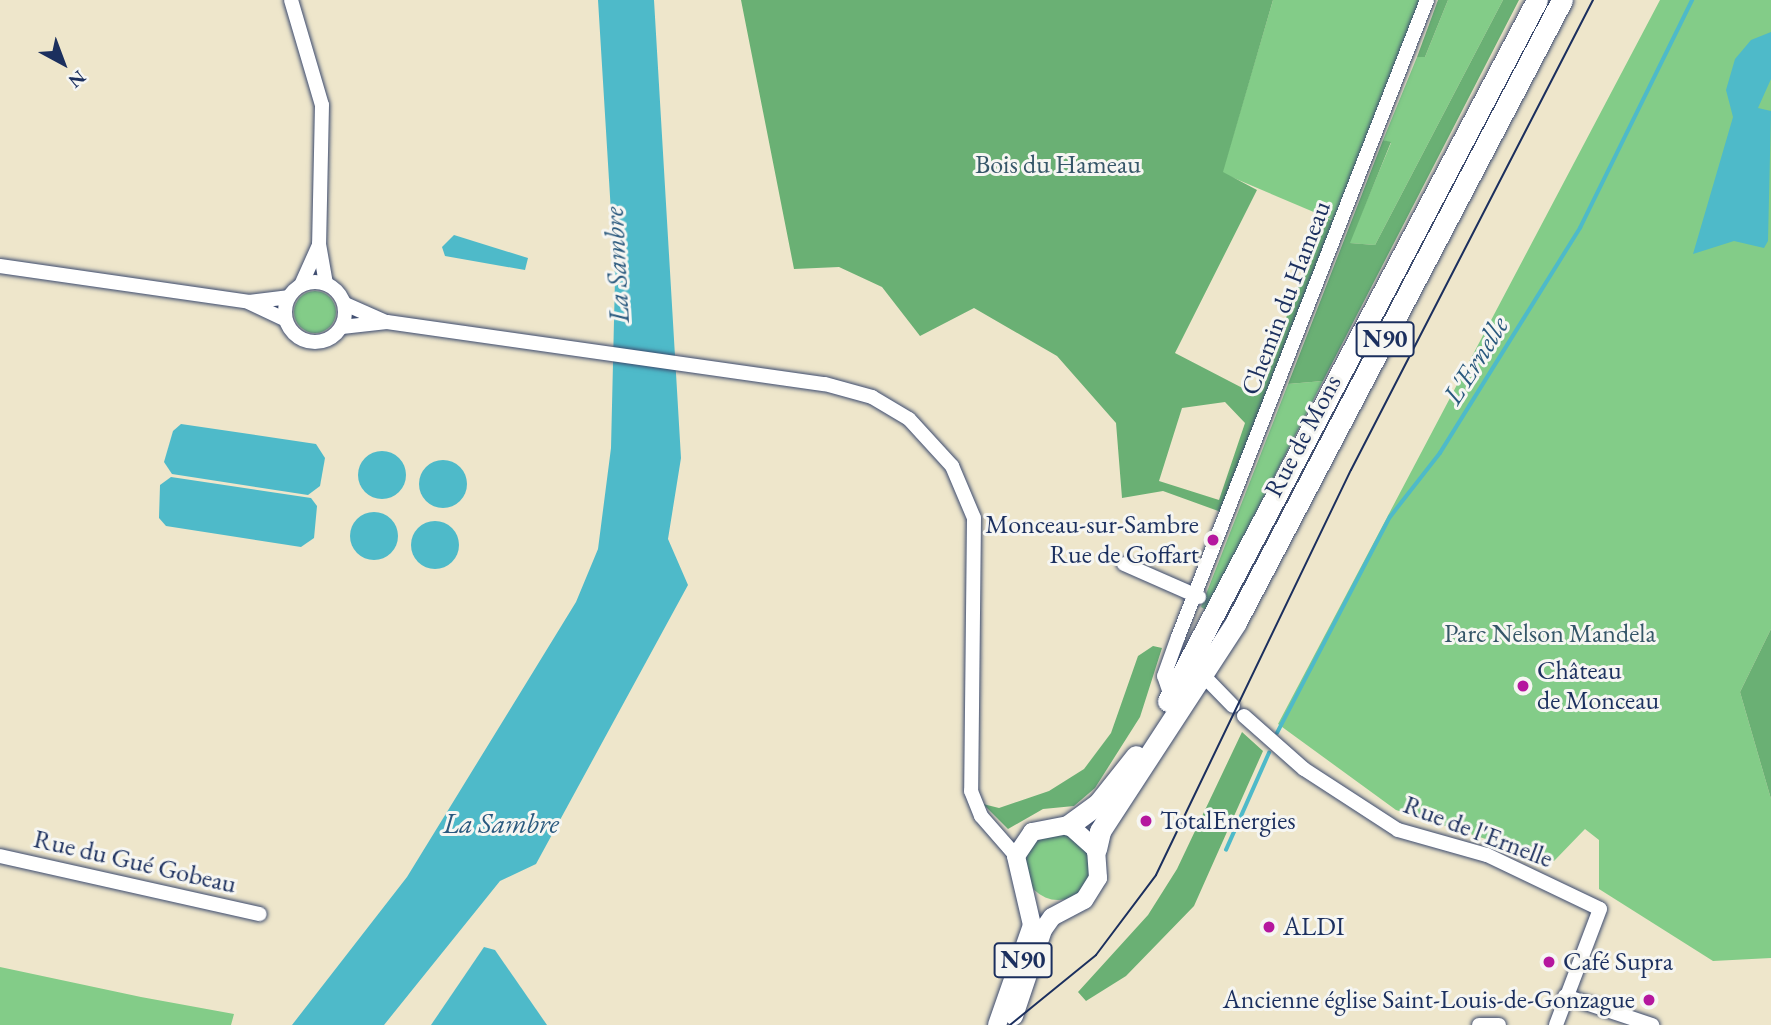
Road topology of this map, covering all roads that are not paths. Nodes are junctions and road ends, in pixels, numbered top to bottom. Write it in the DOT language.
graph roads {
  1 [pos="291,0"];
  2 [pos="1427,0"];
  3 [pos="1537,0"];
  4 [pos="1562,0"];
  5 [pos="319,244"];
  6 [pos="0,266"];
  7 [pos="326,283"];
  8 [pos="301,285"];
  9 [pos="288,297"];
  10 [pos="249,302"];
  11 [pos="345,304"];
  12 [pos="285,319"];
  13 [pos="387,322"];
  14 [pos="342,327"];
  15 [pos="1124,564"];
  16 [pos="1199,597"];
  17 [pos="1202,617"];
  18 [pos="1185,629"];
  19 [pos="1195,666"];
  20 [pos="1171,696"];
  21 [pos="1069,825"];
  22 [pos="998,832"];
  23 [pos="1025,839"];
  24 [pos="1097,849"];
  25 [pos="0,856"];
  26 [pos="1016,856"];
  27 [pos="1023,892"];
  28 [pos="1069,908"];
  29 [pos="260,914"];
  30 [pos="1565,996"];
  31 [pos="1014,1016"];
  32 [pos="997,1025"];
  33 [pos="1479,1025"];
  34 [pos="1499,1025"];
  35 [pos="1556,1025"];
  36 [pos="1652,1025"];
  1 -- 5 [label="street"];
  2 -- 16 [label="street, Chemin du Hameau"];
  3 -- 17 [label="highway, Rue de Mons / N90"];
  4 -- 19 [label="highway, Rue de Mons / N90"];
  5 -- 7 [label="street"];
  5 -- 8 [label="street"];
  6 -- 10 [label="street"];
  7 -- 8 [label="street"];
  7 -- 11 [label="street"];
  8 -- 9 [label="street"];
  9 -- 10 [label="street"];
  9 -- 12 [label="street"];
  10 -- 12 [label="street"];
  11 -- 13 [label="street"];
  11 -- 14 [label="street"];
  12 -- 14 [label="street"];
  13 -- 14 [label="street"];
  13 -- 22 [label="street"];
  15 -- 16 [label="street"];
  16 -- 17 [label="street, Chemin du Hameau"];
  17 -- 18 [label="street, Chemin du Hameau"];
  17 -- 19 [label="highway, Rue de Mons / N90"];
  18 -- 19 [label="street"];
  18 -- 20 [label="street, Chemin du Hameau"];
  19 -- 20 [label="highway, Rue de Mons / N90"];
  19 -- 24 [label="highway, Rue de Mons / N90"];
  19 -- 30 [label="street, Rue de l'Ernelle"];
  20 -- 21 [label="highway, Rue de Mons / N90"];
  21 -- 23 [label="main road, Rue de Mons / N90"];
  21 -- 24 [label="main road"];
  22 -- 23 [label="street"];
  22 -- 26 [label="street"];
  23 -- 26 [label="main road"];
  24 -- 28 [label="main road, Rue de Mons / N90"];
  25 -- 29 [label="street, Rue du Gué Gobeau"];
  26 -- 27 [label="main road, N90"];
  27 -- 28 [label="main road, N90"];
  27 -- 32 [label="main road, N90"];
  28 -- 31 [label="main road, Rue de Mons / N90"];
  30 -- 35 [label="street"];
  30 -- 36 [label="street"];
  33 -- 34 [label="street"];
}
